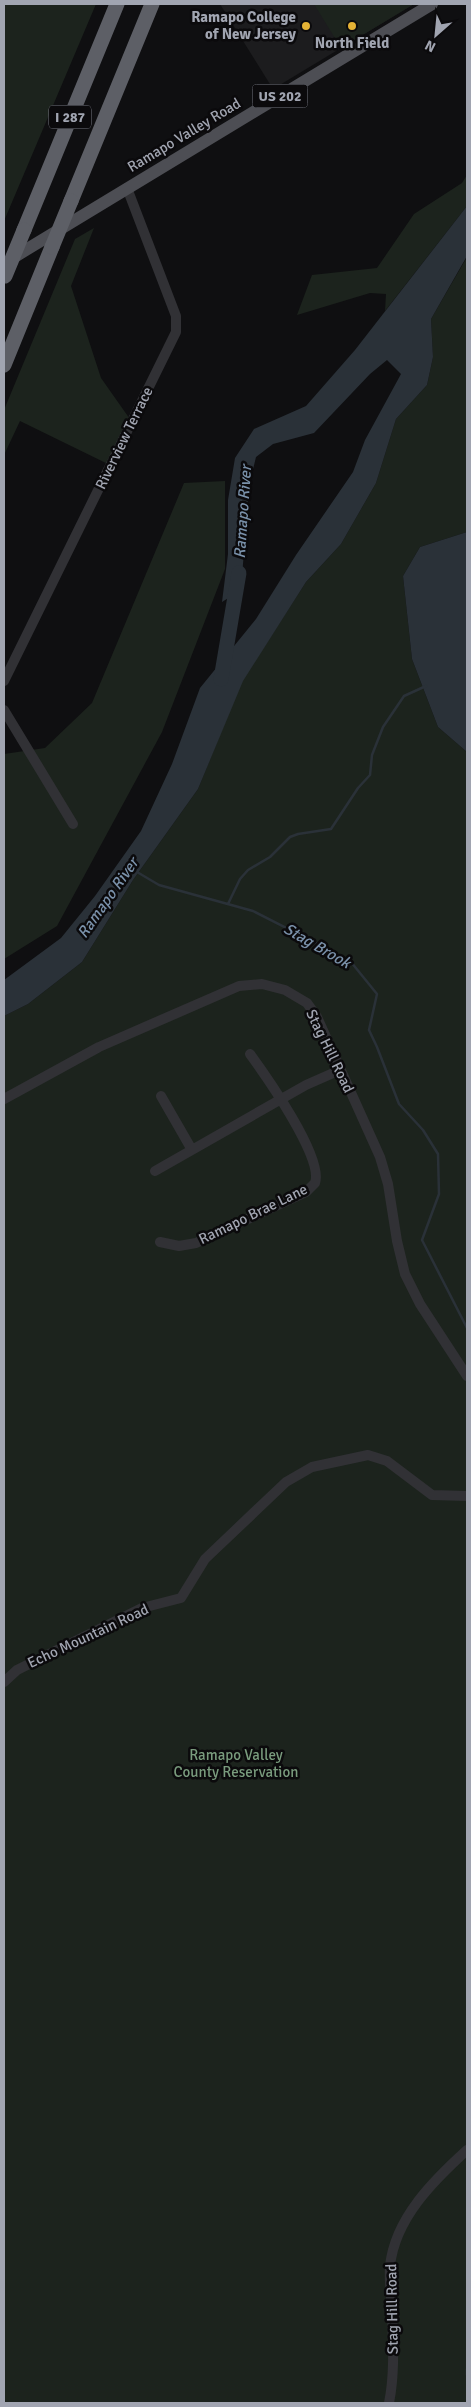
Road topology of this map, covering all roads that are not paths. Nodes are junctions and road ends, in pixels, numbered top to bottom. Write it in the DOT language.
graph roads {
  1 [pos="117,4"];
  2 [pos="152,4"];
  3 [pos="432,4"];
  4 [pos="127,188"];
  5 [pos="4,272"];
  6 [pos="4,365"];
  7 [pos="4,681"];
  8 [pos="4,710"];
  9 [pos="73,824"];
  10 [pos="250,1054"];
  11 [pos="340,1070"];
  12 [pos="162,1096"];
  13 [pos="4,1099"];
  14 [pos="281,1099"];
  15 [pos="192,1150"];
  16 [pos="155,1172"];
  17 [pos="160,1242"];
  18 [pos="467,1376"];
  19 [pos="467,1496"];
  20 [pos="4,1682"];
  21 [pos="467,2150"];
  22 [pos="389,2403"];
  1 -- 5 [label="highway, I 287, bridge"];
  2 -- 6 [label="highway, I 287, bridge"];
  3 -- 4 [label="main road, Ramapo Valley Road / US 202"];
  4 -- 5 [label="main road, Ramapo Valley Road / US 202"];
  4 -- 7 [label="street, Riverview Terrace"];
  8 -- 9 [label="street"];
  10 -- 14 [label="street, Ramapo Brae Lane"];
  11 -- 13 [label="street, Stag Hill Road"];
  11 -- 14 [label="street"];
  11 -- 18 [label="street, Stag Hill Road"];
  12 -- 15 [label="street"];
  14 -- 15 [label="street"];
  14 -- 17 [label="street, Ramapo Brae Lane"];
  15 -- 16 [label="street"];
  19 -- 20 [label="street, Echo Mountain Road"];
  21 -- 22 [label="street, Stag Hill Road"];
}
